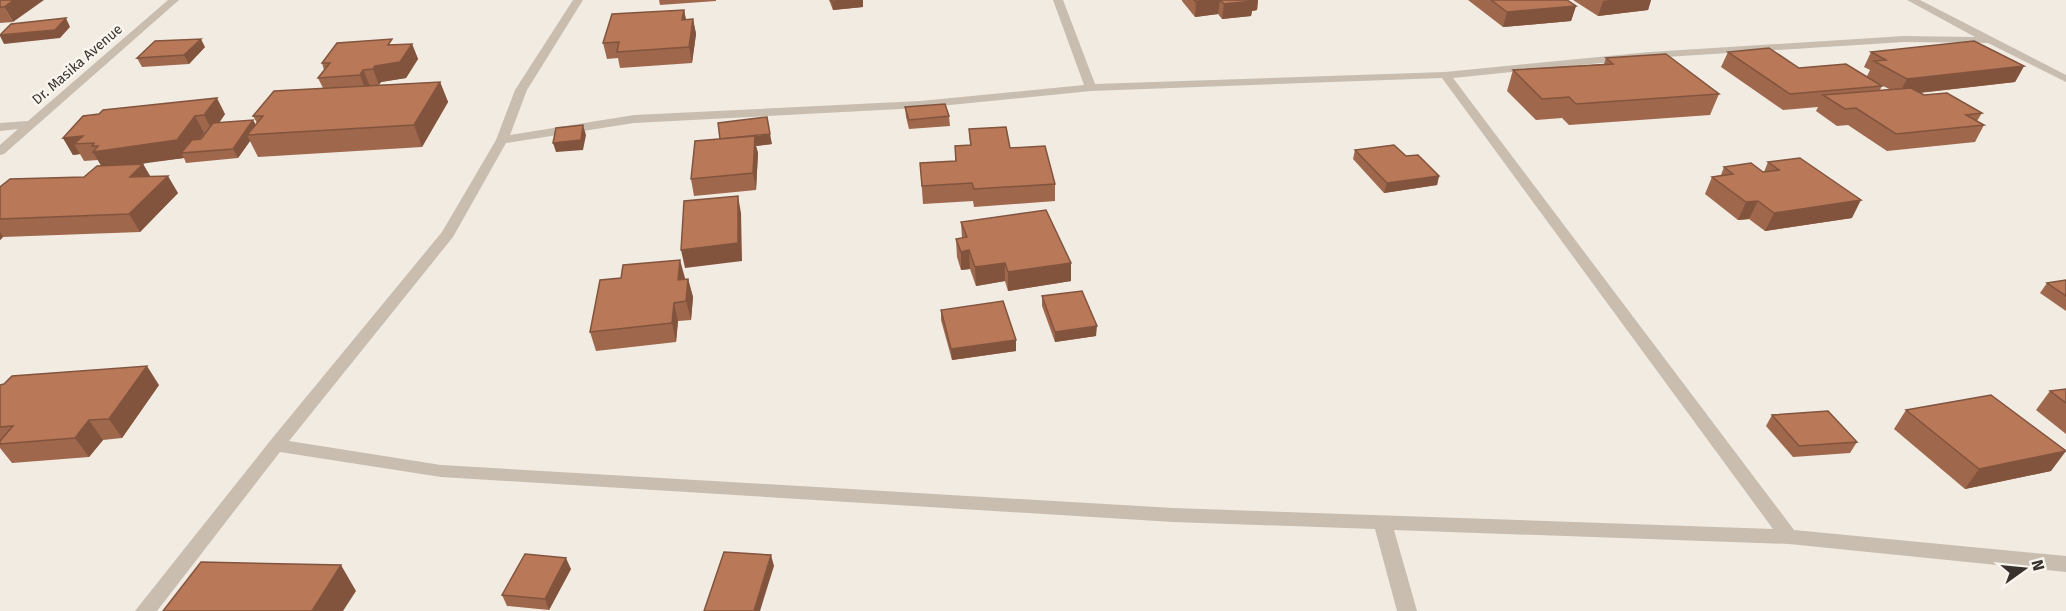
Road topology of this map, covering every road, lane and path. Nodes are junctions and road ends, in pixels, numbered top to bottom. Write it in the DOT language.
graph roads {
  1 [pos="174,0"];
  2 [pos="578,0"];
  3 [pos="1058,0"];
  4 [pos="1912,0"];
  5 [pos="1990,40"];
  6 [pos="1445,75"];
  7 [pos="2066,78"];
  8 [pos="1091,88"];
  9 [pos="32,124"];
  10 [pos="0,127"];
  11 [pos="502,140"];
  12 [pos="0,151"];
  13 [pos="276,445"];
  14 [pos="1382,522"];
  15 [pos="1789,537"];
  16 [pos="2066,564"];
  17 [pos="145,611"];
  18 [pos="1407,611"];
  1 -- 9 [label="street, Dr. Masika Avenue"];
  2 -- 11 [label="street"];
  3 -- 8 [label="street"];
  4 -- 5 [label="street"];
  5 -- 6 [label="street"];
  5 -- 7 [label="street"];
  6 -- 8 [label="street"];
  6 -- 15 [label="street"];
  8 -- 11 [label="street"];
  9 -- 10 [label="street"];
  9 -- 12 [label="street, Dr. Masika Avenue"];
  11 -- 13 [label="street"];
  13 -- 14 [label="street"];
  13 -- 17 [label="street"];
  14 -- 15 [label="street"];
  14 -- 18 [label="street"];
  15 -- 16 [label="street"];
}
